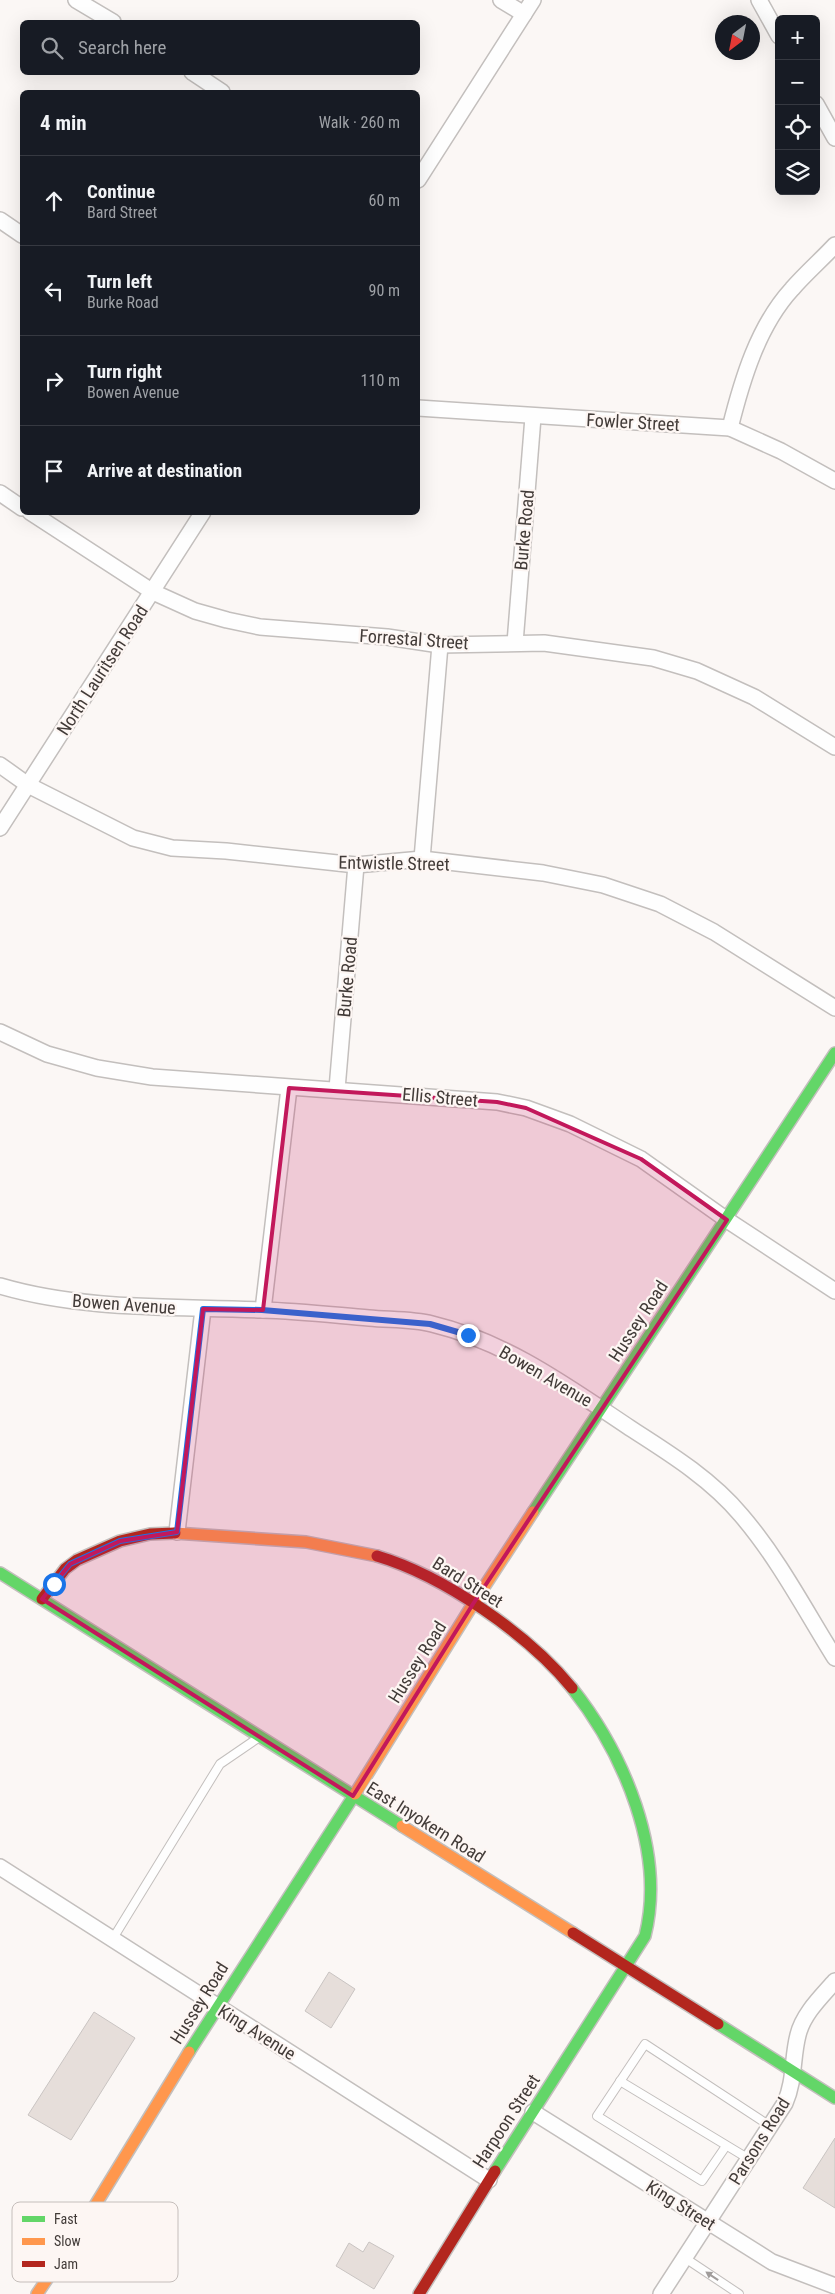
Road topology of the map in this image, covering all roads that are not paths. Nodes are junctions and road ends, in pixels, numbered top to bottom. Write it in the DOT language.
graph roads {
  1 [pos="76,0"];
  2 [pos="501,0"];
  3 [pos="533,0"];
  4 [pos="759,0"];
  5 [pos="524,14"];
  6 [pos="110,20"];
  7 [pos="775,29"];
  8 [pos="196,75"];
  9 [pos="219,90"];
  10 [pos="817,105"];
  11 [pos="835,138"];
  12 [pos="420,177"];
  13 [pos="0,220"];
  14 [pos="20,234"];
  15 [pos="835,245"];
  16 [pos="420,408"];
  17 [pos="533,417"];
  18 [pos="730,428"];
  19 [pos="835,482"];
  20 [pos="0,493"];
  21 [pos="20,507"];
  22 [pos="35,515"];
  23 [pos="201,515"];
  24 [pos="153,592"];
  25 [pos="515,643"];
  26 [pos="440,645"];
  27 [pos="835,747"];
  28 [pos="0,765"];
  29 [pos="28,784"];
  30 [pos="0,828"];
  31 [pos="422,859"];
  32 [pos="356,865"];
  33 [pos="835,1008"];
  34 [pos="0,1032"];
  35 [pos="835,1052"];
  36 [pos="289,1088"];
  37 [pos="337,1089"];
  38 [pos="727,1220"];
  39 [pos="0,1286"];
  40 [pos="835,1291"];
  41 [pos="203,1309"];
  42 [pos="262,1310"];
  43 [pos="602,1409"];
  44 [pos="177,1532"];
  45 [pos="0,1573"];
  46 [pos="42,1599"];
  47 [pos="473,1604"];
  48 [pos="835,1658"];
  49 [pos="260,1737"];
  50 [pos="354,1796"];
  51 [pos="0,1867"];
  52 [pos="112,1940"];
  53 [pos="624,1967"];
  54 [pos="835,1981"];
  55 [pos="217,2007"];
  56 [pos="794,2072"];
  57 [pos="620,2081"];
  58 [pos="835,2098"];
  59 [pos="534,2112"];
  60 [pos="770,2126"];
  61 [pos="726,2146"];
  62 [pos="749,2159"];
  63 [pos="489,2180"];
  64 [pos="97,2202"];
  65 [pos="708,2223"];
  66 [pos="685,2258"];
  67 [pos="45,2282"];
  68 [pos="835,2286"];
  69 [pos="37,2294"];
  70 [pos="419,2294"];
  71 [pos="661,2294"];
  72 [pos="739,2294"];
  1 -- 6 [label="street"];
  2 -- 5 [label="street"];
  3 -- 5 [label="street"];
  4 -- 7 [label="street"];
  5 -- 12 [label="street"];
  8 -- 9 [label="street"];
  10 -- 11 [label="street"];
  13 -- 14 [label="street"];
  15 -- 18 [label="street"];
  16 -- 17 [label="street, Fowler Street"];
  17 -- 18 [label="street, Fowler Street"];
  17 -- 25 [label="street, Burke Road"];
  18 -- 19 [label="street, Fowler Street"];
  20 -- 21 [label="street"];
  22 -- 24 [label="street, Forrestal Street"];
  23 -- 24 [label="street, North Lauritsen Road"];
  24 -- 26 [label="street, Forrestal Street"];
  24 -- 29 [label="street, North Lauritsen Road"];
  25 -- 26 [label="street, Forrestal Street"];
  25 -- 27 [label="street, Forrestal Street"];
  26 -- 31 [label="street"];
  28 -- 29 [label="street, Entwistle Street"];
  29 -- 30 [label="street, North Lauritsen Road"];
  29 -- 32 [label="street, Entwistle Street"];
  31 -- 32 [label="street, Entwistle Street"];
  31 -- 33 [label="street, Entwistle Street"];
  32 -- 37 [label="street, Burke Road"];
  34 -- 36 [label="street, Ellis Street"];
  35 -- 38 [label="street, Hussey Road"];
  36 -- 37 [label="street, Ellis Street"];
  36 -- 42 [label="street"];
  37 -- 38 [label="street, Ellis Street"];
  38 -- 40 [label="street, Ellis Street"];
  38 -- 43 [label="street, Hussey Road"];
  39 -- 41 [label="street, Bowen Avenue"];
  41 -- 42 [label="street, Bowen Avenue"];
  41 -- 44 [label="street"];
  42 -- 43 [label="street, Bowen Avenue"];
  43 -- 47 [label="street, Hussey Road"];
  43 -- 48 [label="street, Bowen Avenue"];
  44 -- 46 [label="street, Bard Street"];
  44 -- 47 [label="street, Bard Street"];
  45 -- 46 [label="street, East Inyokern Road"];
  46 -- 49 [label="street, East Inyokern Road"];
  47 -- 50 [label="street, Hussey Road"];
  47 -- 53 [label="street, Bard Street"];
  49 -- 50 [label="street, East Inyokern Road"];
  49 -- 52 [label="lane"];
  50 -- 53 [label="street, East Inyokern Road"];
  50 -- 55 [label="street, Hussey Road"];
  51 -- 52 [label="street, King Avenue"];
  52 -- 55 [label="street, King Avenue"];
  53 -- 56 [label="street, East Inyokern Road"];
  53 -- 59 [label="street, Harpoon Street"];
  54 -- 56 [label="street, Parsons Road"];
  55 -- 63 [label="street, King Avenue"];
  55 -- 64 [label="street, Hussey Road"];
  56 -- 58 [label="street, East Inyokern Road"];
  56 -- 60 [label="street, Parsons Road"];
  57 -- 60 [label="lane"];
  57 -- 61 [label="lane"];
  57 -- 61 [label="lane"];
  59 -- 63 [label="street, Harpoon Street"];
  59 -- 65 [label="street, King Street"];
  60 -- 62 [label="street, Parsons Road"];
  61 -- 62 [label="lane"];
  62 -- 65 [label="street, Parsons Road"];
  63 -- 70 [label="street, Harpoon Street"];
  65 -- 66 [label="street, Parsons Road"];
  65 -- 68 [label="street, King Street"];
  66 -- 71 [label="street, Parsons Road"];
  72 -- 66 [label="lane, one-way"];
  67 -- 69 [label="street, Hussey Road"];
}
